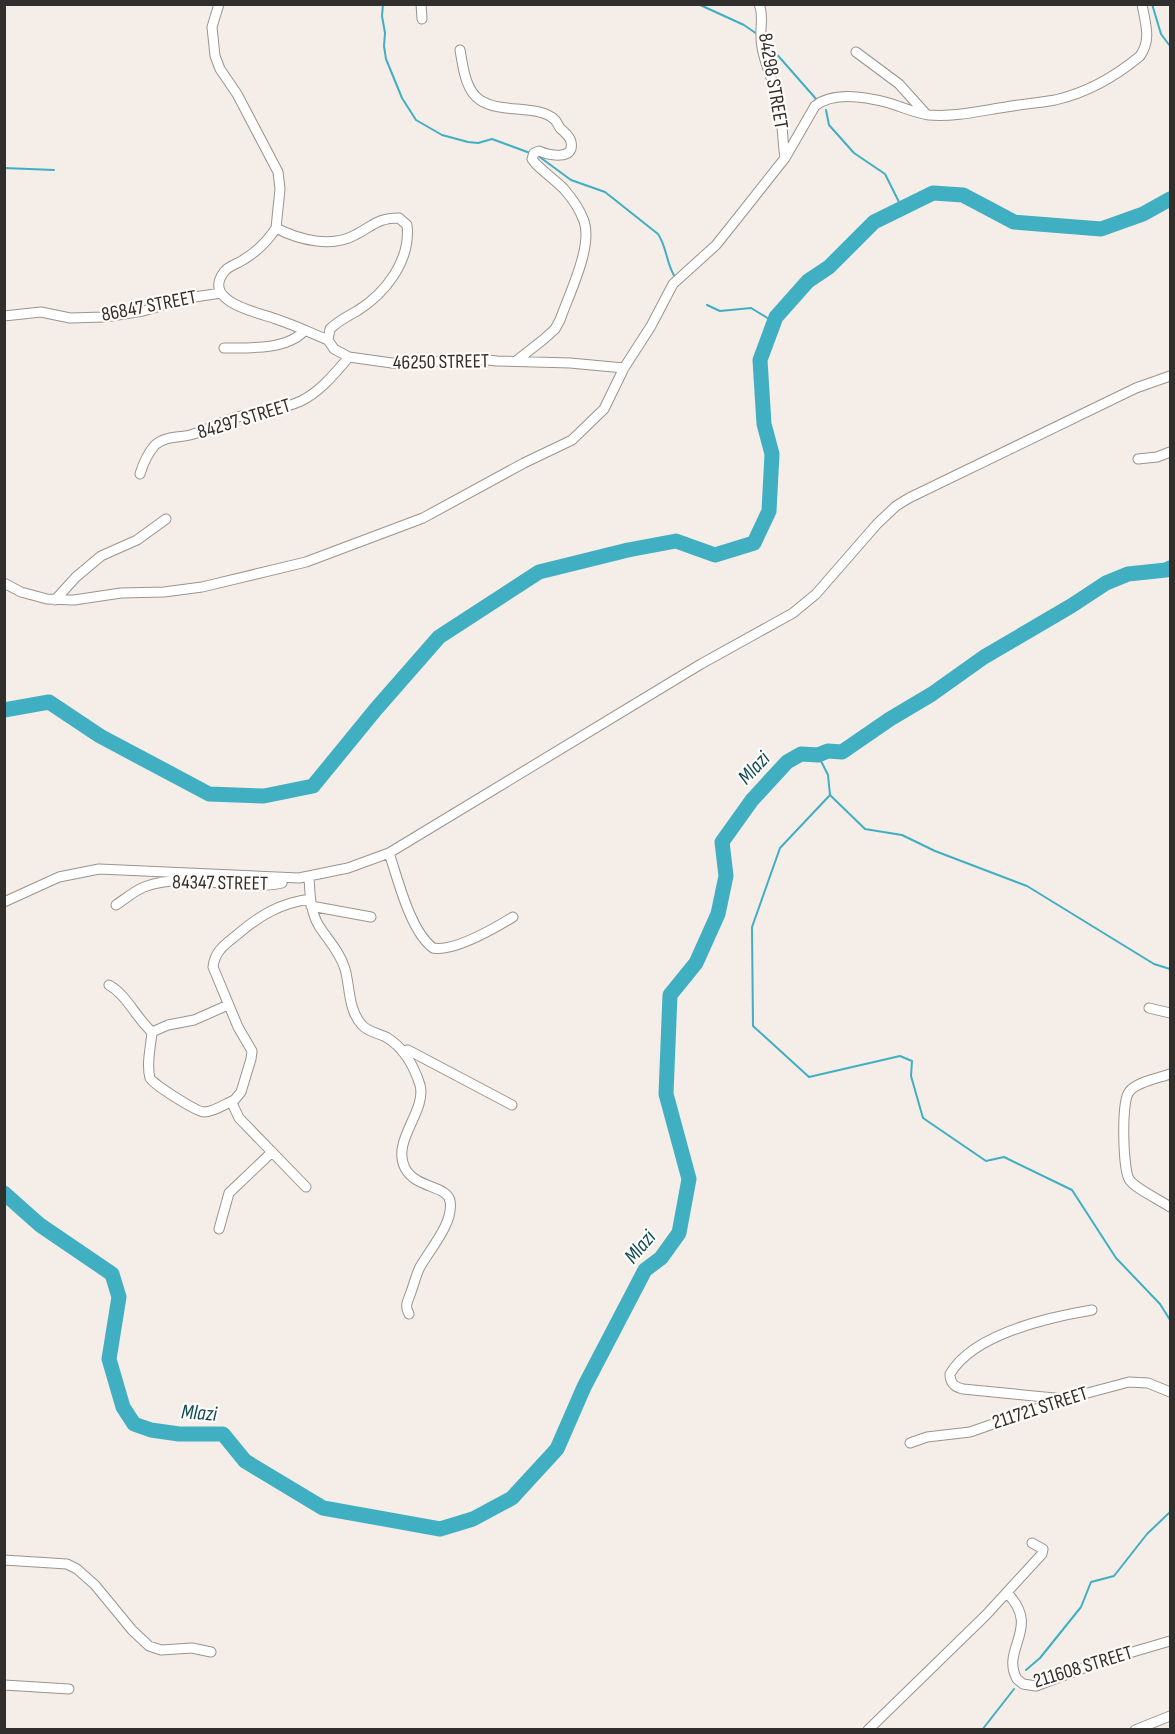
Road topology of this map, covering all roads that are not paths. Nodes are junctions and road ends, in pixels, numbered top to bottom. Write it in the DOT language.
graph roads {
  1 [pos="421,4"];
  2 [pos="759,4"];
  3 [pos="1142,4"];
  4 [pos="219,5"];
  5 [pos="422,19"];
  6 [pos="460,50"];
  7 [pos="856,52"];
  8 [pos="926,114"];
  9 [pos="784,158"];
  10 [pos="276,228"];
  11 [pos="221,293"];
  12 [pos="4,315"];
  13 [pos="304,331"];
  14 [pos="328,340"];
  15 [pos="224,348"];
  16 [pos="349,357"];
  17 [pos="516,362"];
  18 [pos="624,368"];
  19 [pos="1170,377"];
  20 [pos="1170,453"];
  21 [pos="1138,459"];
  22 [pos="140,474"];
  23 [pos="166,519"];
  24 [pos="4,584"];
  25 [pos="55,600"];
  26 [pos="389,853"];
  27 [pos="304,878"];
  28 [pos="310,898"];
  29 [pos="4,902"];
  30 [pos="116,905"];
  31 [pos="371,916"];
  32 [pos="513,917"];
  33 [pos="109,985"];
  34 [pos="228,1005"];
  35 [pos="1149,1008"];
  36 [pos="1170,1012"];
  37 [pos="152,1032"];
  38 [pos="402,1051"];
  39 [pos="1170,1074"];
  40 [pos="234,1100"];
  41 [pos="512,1105"];
  42 [pos="272,1152"];
  43 [pos="306,1187"];
  44 [pos="1170,1207"];
  45 [pos="219,1229"];
  46 [pos="1092,1310"];
  47 [pos="409,1314"];
  48 [pos="1170,1392"];
  49 [pos="1065,1399"];
  50 [pos="910,1443"];
  51 [pos="1032,1543"];
  52 [pos="4,1560"];
  53 [pos="1007,1593"];
  54 [pos="1170,1641"];
  55 [pos="211,1652"];
  56 [pos="4,1685"];
  57 [pos="69,1689"];
  58 [pos="1170,1716"];
  59 [pos="868,1730"];
  60 [pos="1136,1730"];
  1 -- 5 [label="street"];
  2 -- 9 [label="street, 84298 STREET"];
  3 -- 8 [label="street"];
  4 -- 10 [label="street"];
  6 -- 17 [label="street"];
  7 -- 8 [label="street"];
  8 -- 9 [label="street"];
  9 -- 18 [label="street"];
  10 -- 11 [label="street, 86847 STREET"];
  10 -- 14 [label="street"];
  11 -- 12 [label="street, 86847 STREET"];
  11 -- 13 [label="street, 86847 STREET"];
  13 -- 14 [label="street, 86847 STREET"];
  13 -- 15 [label="street"];
  14 -- 16 [label="street"];
  16 -- 17 [label="street, 46250 STREET"];
  16 -- 22 [label="street, 84297 STREET"];
  17 -- 18 [label="street, 46250 STREET"];
  18 -- 25 [label="street"];
  19 -- 26 [label="street"];
  20 -- 21 [label="street"];
  23 -- 25 [label="street"];
  24 -- 25 [label="street"];
  26 -- 27 [label="street"];
  26 -- 32 [label="street"];
  27 -- 28 [label="street"];
  27 -- 29 [label="street"];
  27 -- 30 [label="street, 84347 STREET"];
  28 -- 31 [label="street"];
  28 -- 34 [label="street"];
  28 -- 38 [label="street"];
  33 -- 37 [label="street"];
  34 -- 37 [label="street"];
  34 -- 40 [label="street"];
  35 -- 36 [label="street"];
  37 -- 40 [label="street"];
  38 -- 41 [label="street"];
  38 -- 47 [label="street"];
  39 -- 44 [label="street"];
  40 -- 42 [label="street"];
  42 -- 43 [label="street"];
  42 -- 45 [label="street"];
  46 -- 49 [label="street"];
  48 -- 49 [label="street, 211721 STREET"];
  49 -- 50 [label="street, 211721 STREET"];
  51 -- 53 [label="street"];
  52 -- 55 [label="street"];
  53 -- 54 [label="street, 211608 STREET"];
  53 -- 59 [label="street"];
  56 -- 57 [label="street"];
  58 -- 60 [label="street"];
}
